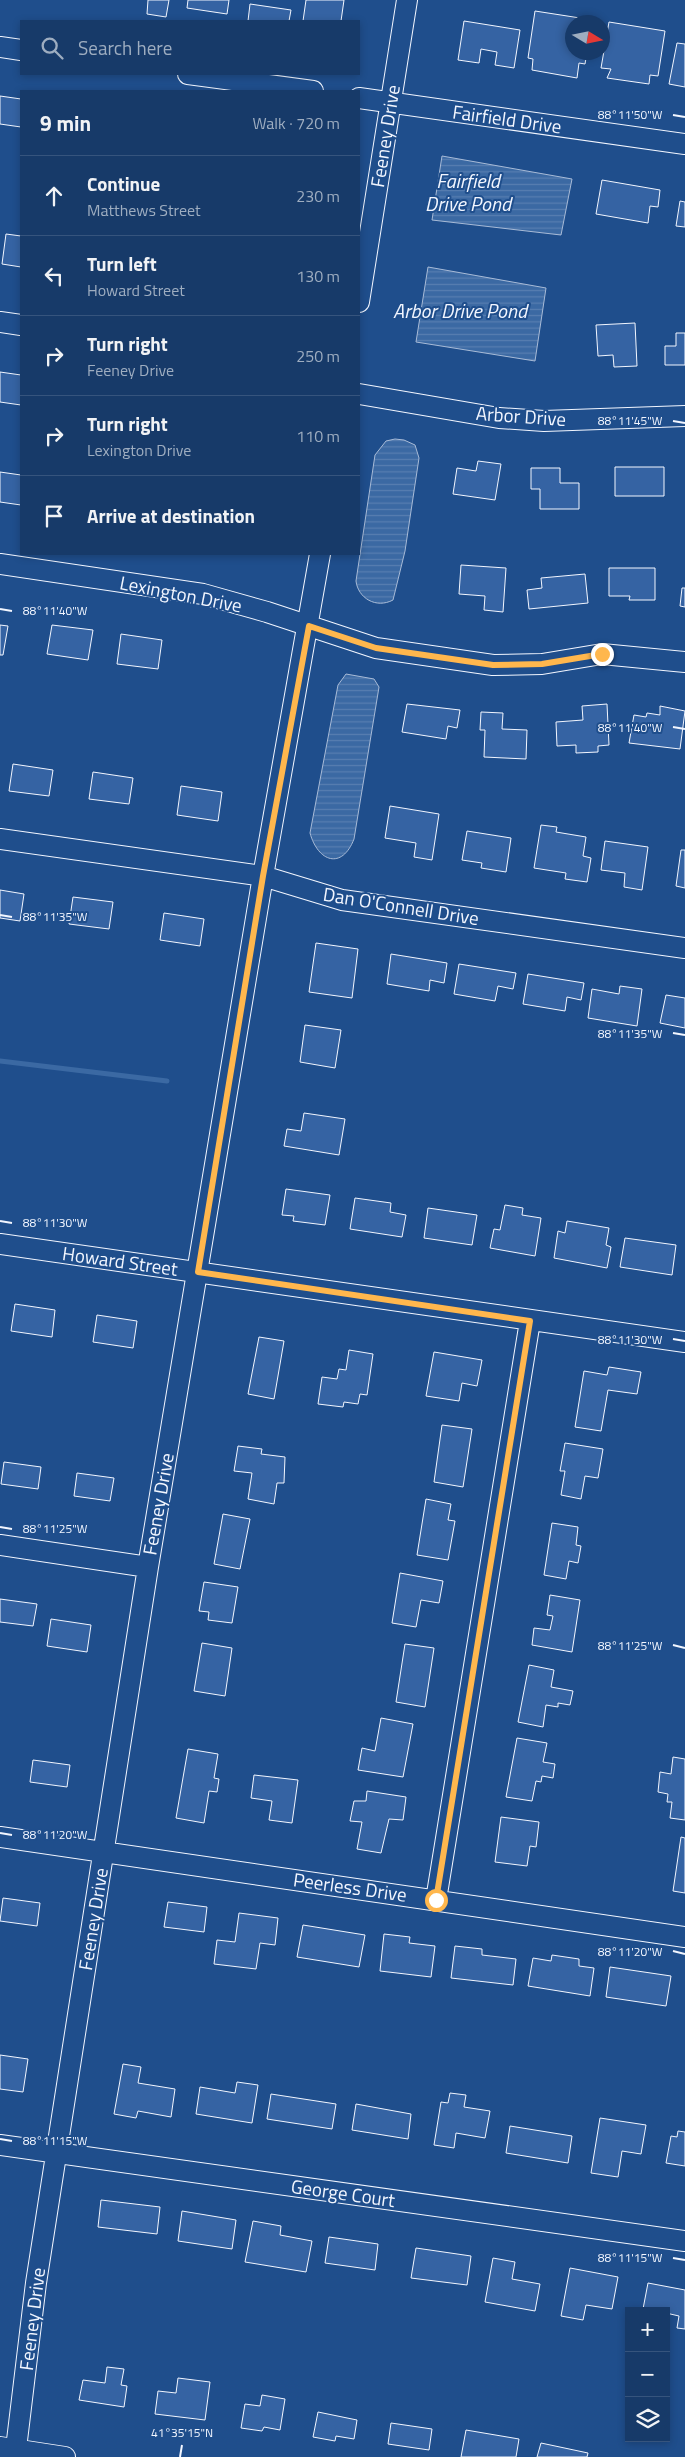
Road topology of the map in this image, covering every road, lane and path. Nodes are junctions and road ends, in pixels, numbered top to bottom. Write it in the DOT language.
graph roads {
  1 [pos="407,0"];
  2 [pos="0,48"];
  3 [pos="20,50"];
  4 [pos="195,75"];
  5 [pos="306,90"];
  6 [pos="360,98"];
  7 [pos="390,102"];
  8 [pos="685,144"];
  9 [pos="360,296"];
  10 [pos="0,322"];
  11 [pos="20,325"];
  12 [pos="360,394"];
  13 [pos="685,416"];
  14 [pos="320,555"];
  15 [pos="0,564"];
  16 [pos="309,626"];
  17 [pos="685,662"];
  18 [pos="0,839"];
  19 [pos="263,876"];
  20 [pos="685,948"];
  21 [pos="0,1244"];
  22 [pos="198,1272"];
  23 [pos="530,1321"];
  24 [pos="685,1342"];
  25 [pos="0,1546"];
  26 [pos="148,1567"];
  27 [pos="0,1837"];
  28 [pos="103,1852"];
  29 [pos="436,1900"];
  30 [pos="685,1938"];
  31 [pos="0,2145"];
  32 [pos="58,2153"];
  33 [pos="685,2241"];
  34 [pos="10,2451"];
  35 [pos="65,2457"];
  1 -- 7 [label="street, Feeney Drive"];
  2 -- 3 [label="street"];
  4 -- 5 [label="street"];
  6 -- 7 [label="street, Fairfield Drive"];
  7 -- 8 [label="street, Fairfield Drive"];
  7 -- 9 [label="street, Feeney Drive"];
  10 -- 11 [label="street"];
  12 -- 13 [label="street, Arbor Drive"];
  14 -- 16 [label="street, Feeney Drive"];
  15 -- 16 [label="street, Lexington Drive"];
  16 -- 17 [label="street, Lexington Drive"];
  16 -- 19 [label="street, Feeney Drive"];
  18 -- 19 [label="street, Dan O'Connell Drive"];
  19 -- 20 [label="street, Dan O'Connell Drive"];
  19 -- 22 [label="street, Feeney Drive"];
  21 -- 22 [label="street, Howard Street"];
  22 -- 23 [label="street, Howard Street"];
  22 -- 26 [label="street, Feeney Drive"];
  23 -- 24 [label="street, Howard Street"];
  23 -- 29 [label="street"];
  25 -- 26 [label="street"];
  26 -- 28 [label="street, Feeney Drive"];
  27 -- 28 [label="street, Peerless Drive"];
  28 -- 29 [label="street, Peerless Drive"];
  28 -- 32 [label="street, Feeney Drive"];
  29 -- 30 [label="street, Peerless Drive"];
  31 -- 32 [label="street, George Court"];
  32 -- 33 [label="street, George Court"];
  32 -- 34 [label="street, Feeney Drive"];
  34 -- 35 [label="street"];
}
